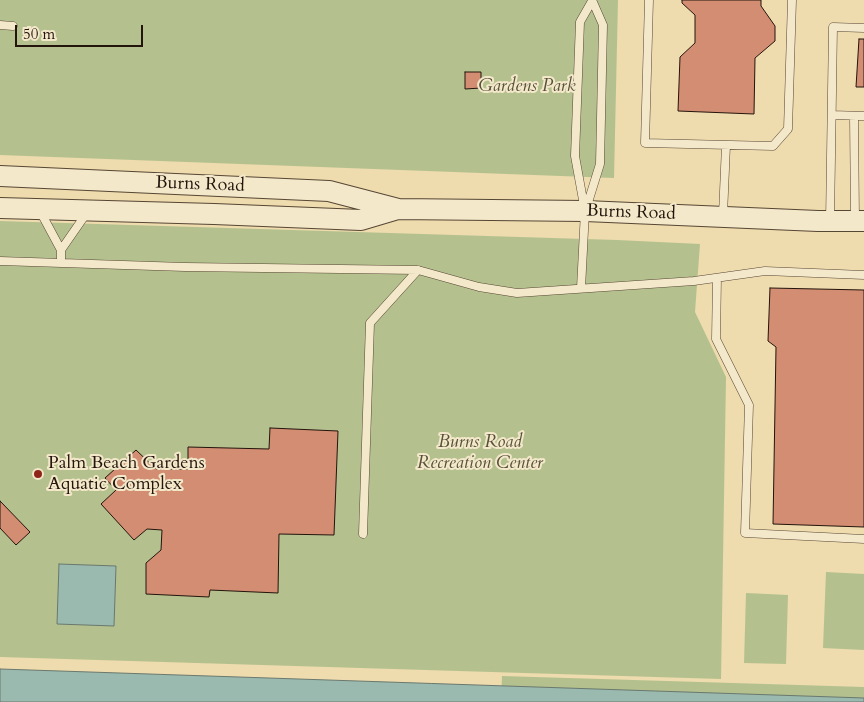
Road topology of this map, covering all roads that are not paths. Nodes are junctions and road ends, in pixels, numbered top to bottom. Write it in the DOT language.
graph roads {
  1 [pos="592,0"];
  2 [pos="650,0"];
  3 [pos="792,0"];
  4 [pos="0,25"];
  5 [pos="13,26"];
  6 [pos="864,28"];
  7 [pos="832,115"];
  8 [pos="854,116"];
  9 [pos="864,116"];
  10 [pos="726,145"];
  11 [pos="0,176"];
  12 [pos="0,208"];
  13 [pos="39,209"];
  14 [pos="398,209"];
  15 [pos="89,210"];
  16 [pos="585,211"];
  17 [pos="722,217"];
  18 [pos="830,221"];
  19 [pos="859,221"];
  20 [pos="61,250"];
  21 [pos="0,261"];
  22 [pos="61,263"];
  23 [pos="418,270"];
  24 [pos="864,275"];
  25 [pos="717,278"];
  26 [pos="581,288"];
  27 [pos="363,534"];
  28 [pos="864,539"];
  1 -- 16 [label="lane"];
  1 -- 16 [label="lane"];
  2 -- 10 [label="lane"];
  3 -- 10 [label="lane"];
  4 -- 5 [label="lane"];
  6 -- 7 [label="lane"];
  7 -- 8 [label="lane"];
  7 -- 18 [label="lane"];
  8 -- 9 [label="lane"];
  8 -- 19 [label="lane"];
  10 -- 17 [label="lane"];
  11 -- 14 [label="street, Burns Road"];
  12 -- 13 [label="street, Burns Road"];
  13 -- 15 [label="street, Burns Road"];
  13 -- 20 [label="lane"];
  14 -- 15 [label="street, Burns Road"];
  14 -- 16 [label="street, Burns Road"];
  15 -- 20 [label="lane"];
  16 -- 17 [label="street, Burns Road"];
  16 -- 26 [label="lane"];
  17 -- 18 [label="street, Burns Road"];
  18 -- 19 [label="street, Burns Road"];
  20 -- 22 [label="lane"];
  21 -- 22 [label="lane"];
  22 -- 23 [label="lane"];
  23 -- 26 [label="lane"];
  23 -- 27 [label="lane"];
  24 -- 25 [label="lane"];
  25 -- 26 [label="lane"];
  25 -- 28 [label="lane"];
}
